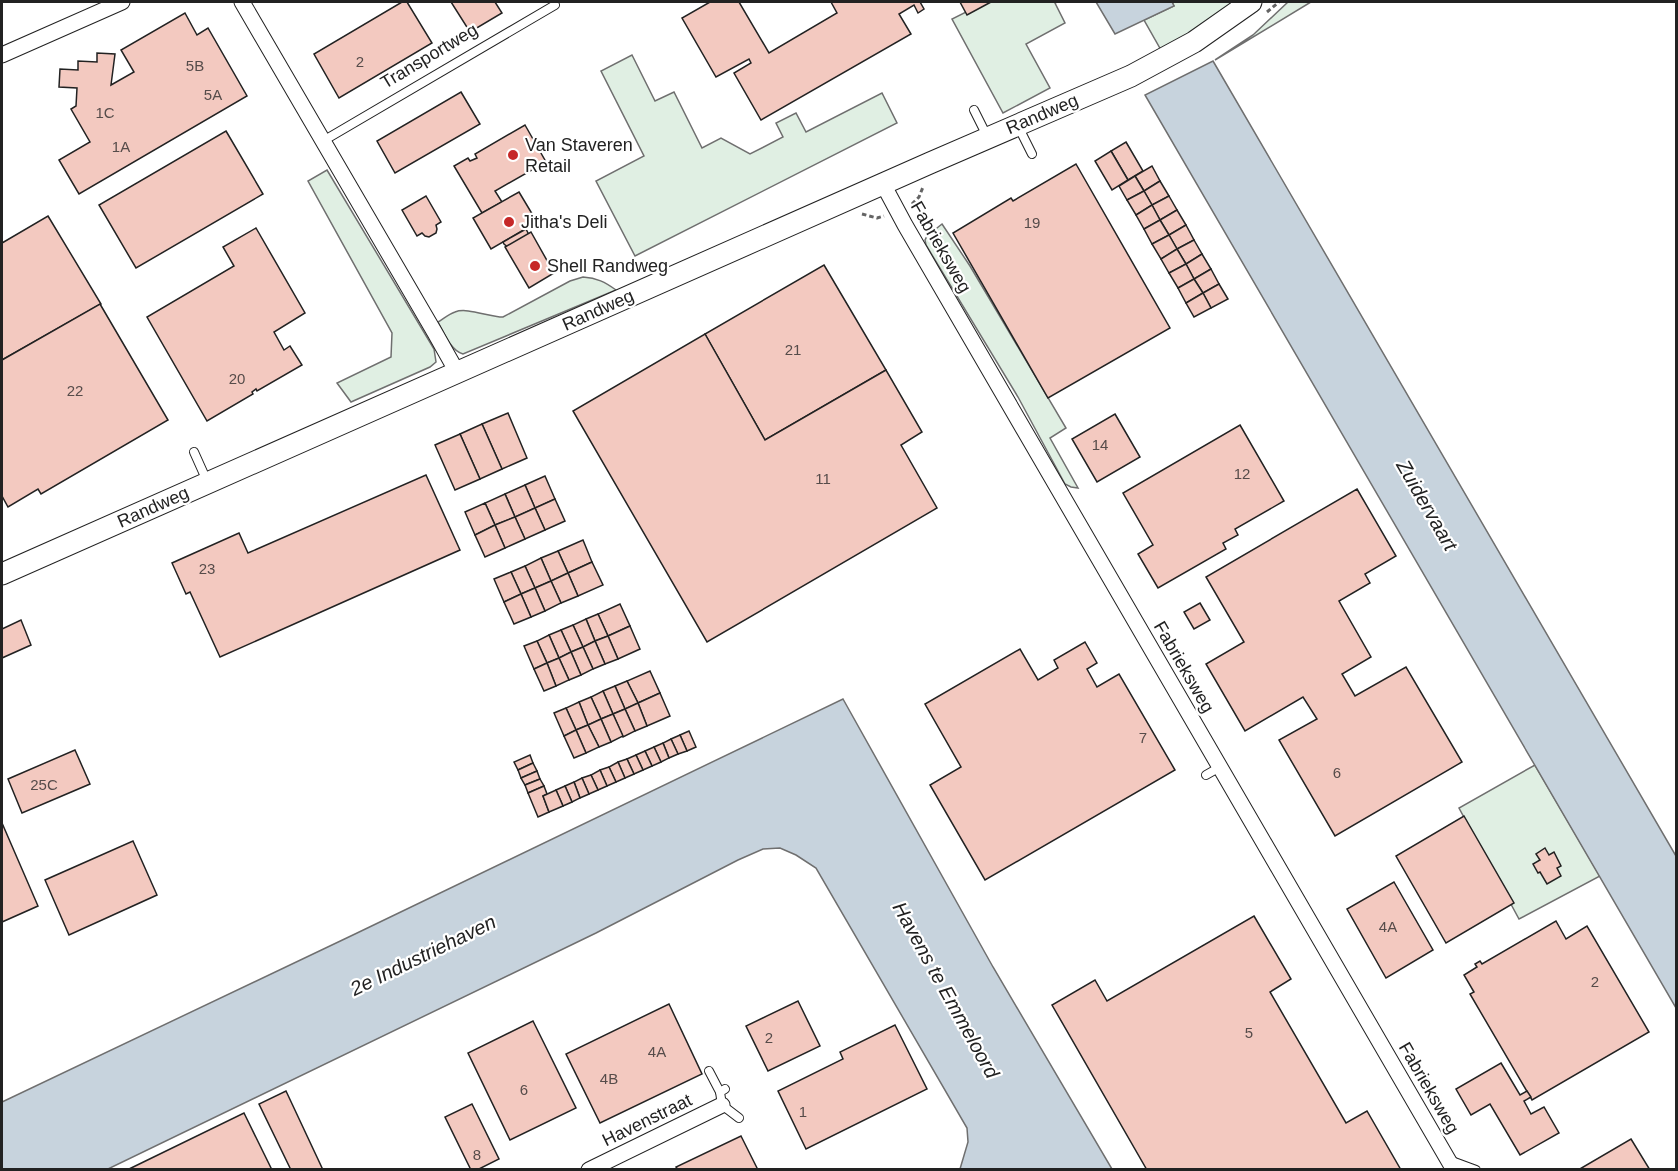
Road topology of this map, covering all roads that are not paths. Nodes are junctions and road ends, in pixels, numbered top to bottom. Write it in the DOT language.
graph roads {
  1 [pos="122,2"];
  2 [pos="242,2"];
  3 [pos="1251,2"];
  4 [pos="555,4"];
  5 [pos="2,55"];
  6 [pos="974,110"];
  7 [pos="1017,124"];
  8 [pos="988,137"];
  9 [pos="323,141"];
  10 [pos="1032,154"];
  11 [pos="884,184"];
  12 [pos="457,372"];
  13 [pos="194,452"];
  14 [pos="208,483"];
  15 [pos="2,574"];
  16 [pos="1220,767"];
  17 [pos="1206,775"];
  18 [pos="709,1071"];
  19 [pos="722,1096"];
  20 [pos="739,1118"];
  21 [pos="1451,1165"];
  22 [pos="589,1170"];
  23 [pos="1476,1170"];
  1 -- 5 [label="street"];
  2 -- 9 [label="street"];
  3 -- 7 [label="street, Randweg"];
  4 -- 9 [label="lane, Transportweg"];
  6 -- 8 [label="lane"];
  7 -- 8 [label="street, Randweg"];
  7 -- 10 [label="lane"];
  8 -- 11 [label="street, Randweg"];
  9 -- 12 [label="street"];
  11 -- 12 [label="street, Randweg"];
  11 -- 16 [label="street, Fabrieksweg"];
  12 -- 14 [label="street, Randweg"];
  13 -- 14 [label="lane"];
  14 -- 15 [label="street, Randweg"];
  16 -- 17 [label="lane"];
  16 -- 21 [label="street, Fabrieksweg"];
  18 -- 19 [label="lane"];
  19 -- 20 [label="lane"];
  19 -- 22 [label="street, Havenstraat"];
  21 -- 23 [label="lane"];
}
